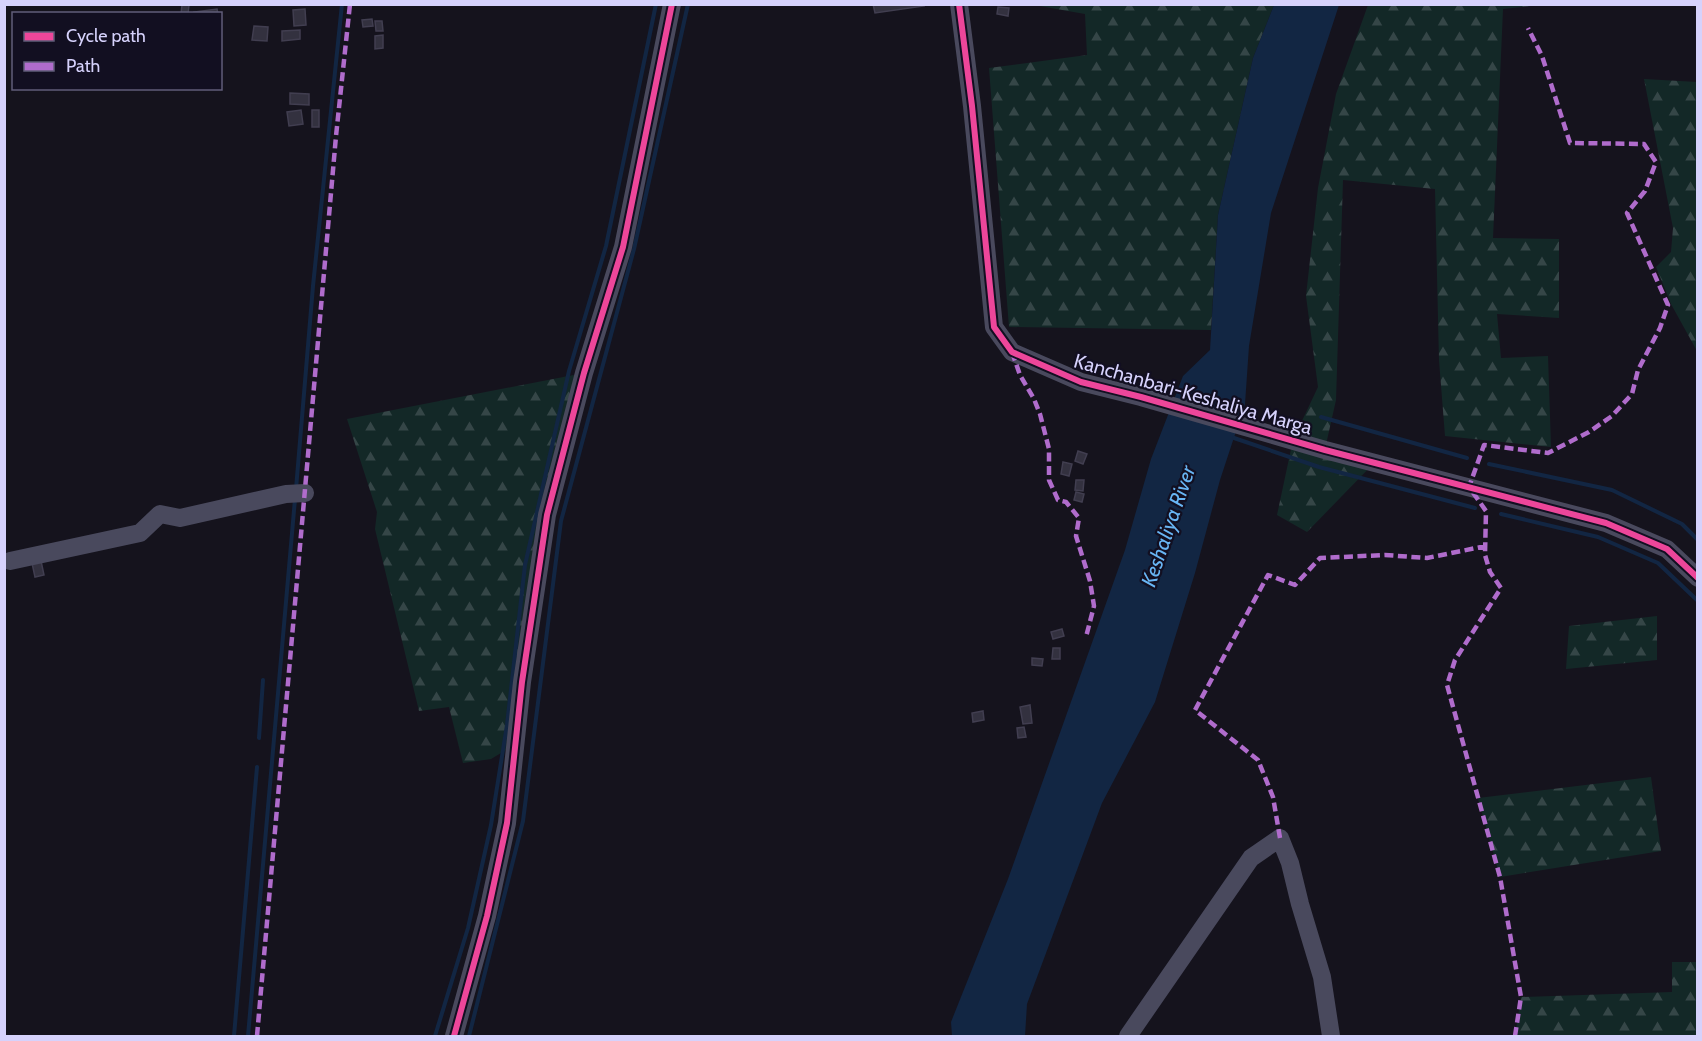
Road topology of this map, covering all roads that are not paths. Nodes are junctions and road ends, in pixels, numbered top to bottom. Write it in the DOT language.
graph roads {
  1 [pos="672,4"];
  2 [pos="959,4"];
  3 [pos="305,493"];
  4 [pos="10,561"];
  5 [pos="1698,578"];
  6 [pos="454,1036"];
  7 [pos="1128,1036"];
  8 [pos="1331,1036"];
  1 -- 6 [label="street"];
  2 -- 5 [label="street, Kanchanbari-Keshaliya Marga"];
  3 -- 4 [label="street"];
  7 -- 8 [label="street"];
}
